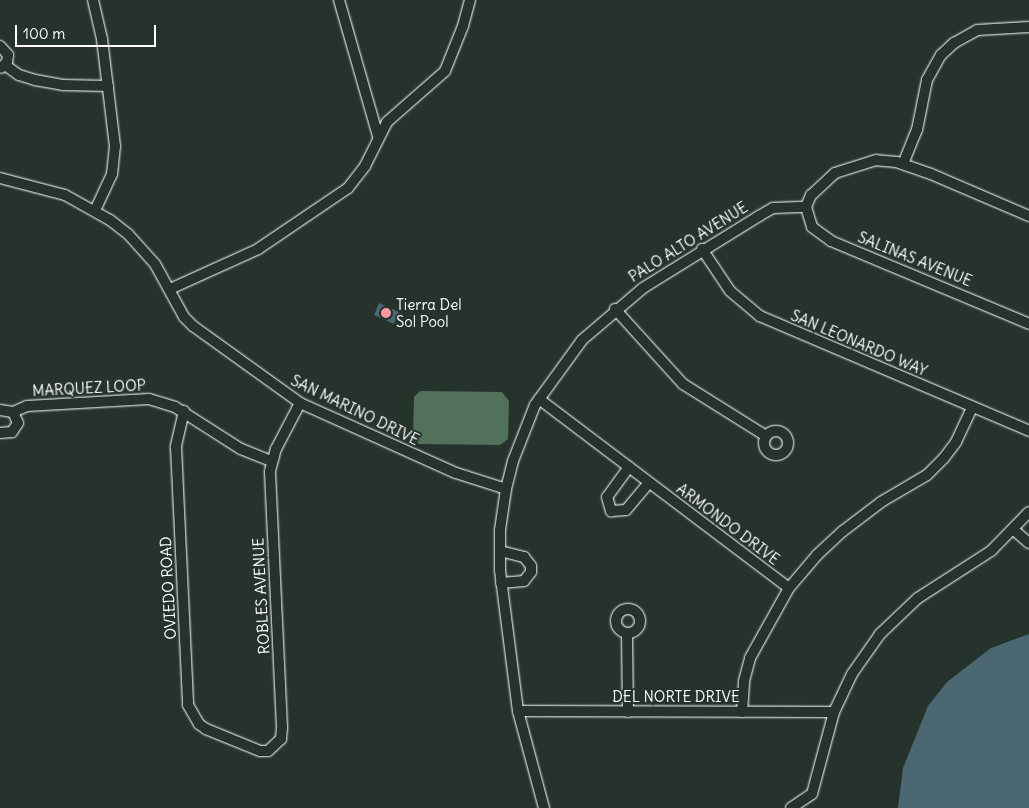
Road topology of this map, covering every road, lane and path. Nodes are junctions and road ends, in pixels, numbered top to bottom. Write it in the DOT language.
graph roads {
  1 [pos="93,0"];
  2 [pos="338,0"];
  3 [pos="480,0"];
  4 [pos="470,2"];
  5 [pos="1029,27"];
  6 [pos="0,46"];
  7 [pos="3,67"];
  8 [pos="108,86"];
  9 [pos="378,136"];
  10 [pos="903,164"];
  11 [pos="0,178"];
  12 [pos="806,207"];
  13 [pos="96,210"];
  14 [pos="1029,216"];
  15 [pos="702,250"];
  16 [pos="170,289"];
  17 [pos="615,309"];
  18 [pos="1029,324"];
  19 [pos="539,399"];
  20 [pos="300,403"];
  21 [pos="972,407"];
  22 [pos="0,410"];
  23 [pos="184,411"];
  24 [pos="14,412"];
  25 [pos="1029,431"];
  26 [pos="0,433"];
  27 [pos="766,436"];
  28 [pos="271,461"];
  29 [pos="629,467"];
  30 [pos="649,483"];
  31 [pos="506,489"];
  32 [pos="1029,512"];
  33 [pos="1014,530"];
  34 [pos="1029,543"];
  35 [pos="500,551"];
  36 [pos="501,583"];
  37 [pos="789,588"];
  38 [pos="627,634"];
  39 [pos="518,711"];
  40 [pos="628,712"];
  41 [pos="742,712"];
  42 [pos="834,712"];
  43 [pos="233,740"];
  44 [pos="544,808"];
  45 [pos="791,808"];
  1 -- 8 [label="street"];
  2 -- 9 [label="street"];
  3 -- 4 [label="street"];
  4 -- 9 [label="street"];
  5 -- 10 [label="street"];
  6 -- 7 [label="street"];
  7 -- 8 [label="street"];
  8 -- 13 [label="street"];
  9 -- 16 [label="street"];
  10 -- 12 [label="street"];
  10 -- 14 [label="street"];
  11 -- 13 [label="street, SAN MARINO DRIVE"];
  12 -- 15 [label="street, PALO ALTO AVENUE"];
  12 -- 18 [label="street, SALINAS AVENUE"];
  13 -- 16 [label="street, SAN MARINO DRIVE"];
  15 -- 17 [label="street, PALO ALTO AVENUE"];
  15 -- 21 [label="street, SAN LEONARDO WAY"];
  16 -- 20 [label="street, SAN MARINO DRIVE"];
  17 -- 19 [label="street, PALO ALTO AVENUE"];
  17 -- 27 [label="street"];
  19 -- 29 [label="street, ARMONDO DRIVE"];
  19 -- 31 [label="street, PALO ALTO AVENUE"];
  20 -- 28 [label="street, ROBLES AVENUE"];
  20 -- 31 [label="street, SAN MARINO DRIVE"];
  21 -- 25 [label="street, SAN LEONARDO WAY"];
  21 -- 37 [label="street"];
  22 -- 24 [label="street, MARQUEZ LOOP"];
  23 -- 24 [label="street, MARQUEZ LOOP"];
  23 -- 28 [label="street, MARQUEZ LOOP"];
  23 -- 43 [label="street, OVIEDO ROAD"];
  24 -- 26 [label="street"];
  28 -- 43 [label="street, ROBLES AVENUE"];
  29 -- 30 [label="street, ARMONDO DRIVE"];
  29 -- 30 [label="street"];
  30 -- 37 [label="street, ARMONDO DRIVE"];
  31 -- 35 [label="street, PALO ALTO AVENUE"];
  32 -- 33 [label="street"];
  33 -- 34 [label="street"];
  33 -- 42 [label="street"];
  35 -- 36 [label="street, PALO ALTO AVENUE"];
  35 -- 36 [label="street"];
  36 -- 39 [label="street, PALO ALTO AVENUE"];
  37 -- 41 [label="street"];
  38 -- 40 [label="street"];
  39 -- 40 [label="street, DEL NORTE DRIVE"];
  39 -- 44 [label="street, PALO ALTO AVENUE"];
  40 -- 41 [label="street, DEL NORTE DRIVE"];
  41 -- 42 [label="street, DEL NORTE DRIVE"];
  42 -- 45 [label="street"];
}
